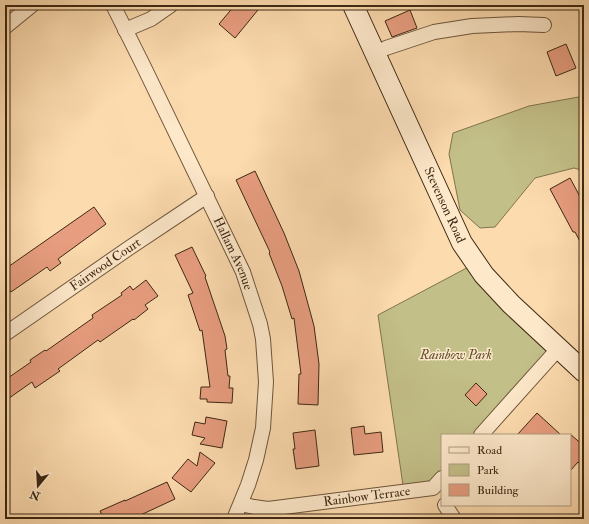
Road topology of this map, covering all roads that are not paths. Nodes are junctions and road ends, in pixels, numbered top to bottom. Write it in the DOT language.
graph roads {
  1 [pos="32,5"];
  2 [pos="113,5"];
  3 [pos="171,5"];
  4 [pos="353,5"];
  5 [pos="544,25"];
  6 [pos="5,27"];
  7 [pos="125,30"];
  8 [pos="375,53"];
  9 [pos="207,196"];
  10 [pos="5,334"];
  11 [pos="558,348"];
  12 [pos="584,372"];
  13 [pos="482,434"];
  14 [pos="438,483"];
  15 [pos="441,496"];
  16 [pos="241,504"];
  17 [pos="446,506"];
  18 [pos="233,518"];
  19 [pos="454,519"];
  1 -- 6 [label="street"];
  2 -- 7 [label="street, Hallam Avenue"];
  3 -- 7 [label="street"];
  4 -- 8 [label="main road, Stevenson Road"];
  5 -- 8 [label="street"];
  7 -- 9 [label="street, Hallam Avenue"];
  8 -- 11 [label="main road, Stevenson Road"];
  9 -- 10 [label="street, Fairwood Court"];
  9 -- 16 [label="street, Hallam Avenue"];
  11 -- 12 [label="main road, Stevenson Road"];
  11 -- 13 [label="street"];
  14 -- 15 [label="street"];
  14 -- 16 [label="street, Rainbow Terrace"];
  16 -- 18 [label="street, Hallam Avenue"];
  17 -- 19 [label="street"];
}
